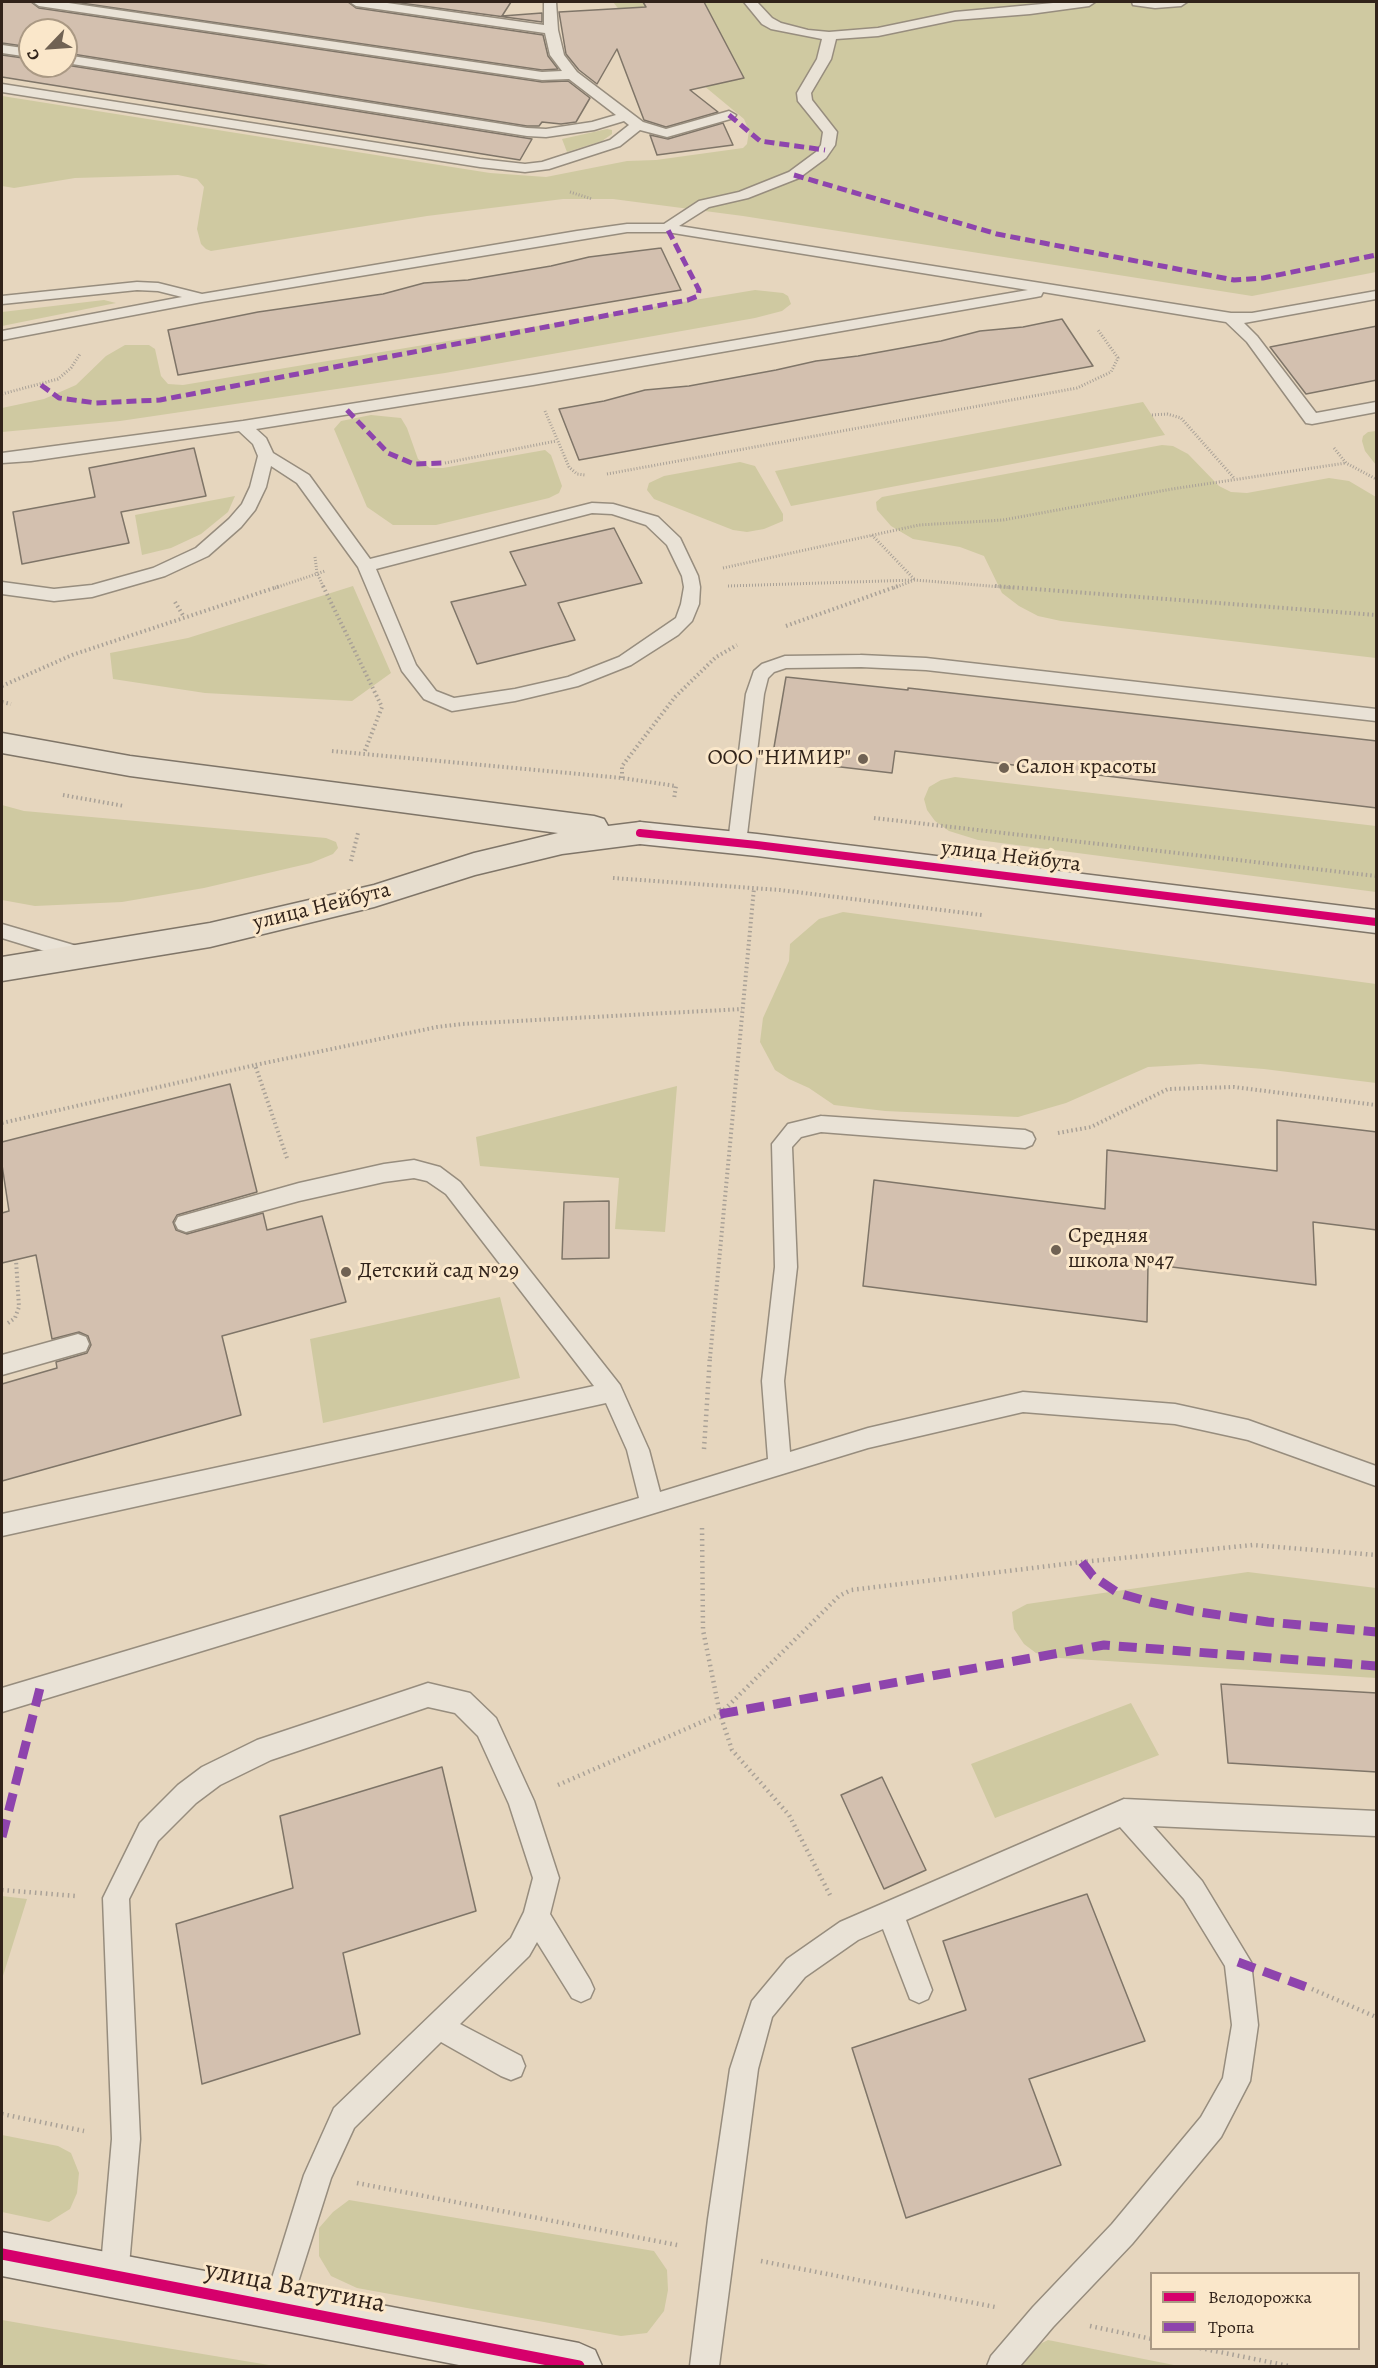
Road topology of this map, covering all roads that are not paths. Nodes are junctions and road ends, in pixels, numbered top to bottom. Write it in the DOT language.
graph roads {
  1 [pos="39,2"];
  2 [pos="356,2"];
  3 [pos="550,2"];
  4 [pos="750,2"];
  5 [pos="1089,2"];
  6 [pos="1138,2"];
  7 [pos="1182,2"];
  8 [pos="551,30"];
  9 [pos="829,36"];
  10 [pos="2,49"];
  11 [pos="18,51"];
  12 [pos="78,61"];
  13 [pos="572,75"];
  14 [pos="2,88"];
  15 [pos="729,115"];
  16 [pos="627,116"];
  17 [pos="638,125"];
  18 [pos="667,228"];
  19 [pos="1051,291"];
  20 [pos="1377,295"];
  21 [pos="202,298"];
  22 [pos="2,300"];
  23 [pos="1232,318"];
  24 [pos="2,336"];
  25 [pos="1377,407"];
  26 [pos="243,426"];
  27 [pos="266,456"];
  28 [pos="2,458"];
  29 [pos="364,563"];
  30 [pos="2,588"];
  31 [pos="1377,715"];
  32 [pos="2,743"];
  33 [pos="640,833"];
  34 [pos="737,843"];
  35 [pos="1377,922"];
  36 [pos="2,930"];
  37 [pos="89,956"];
  38 [pos="2,969"];
  39 [pos="1025,1139"];
  40 [pos="186,1223"];
  41 [pos="78,1344"];
  42 [pos="2,1365"];
  43 [pos="612,1392"];
  44 [pos="780,1466"];
  45 [pos="1377,1476"];
  46 [pos="652,1505"];
  47 [pos="2,1525"];
  48 [pos="2,1700"];
  49 [pos="1124,1812"];
  50 [pos="1377,1823"];
  51 [pos="890,1913"];
  52 [pos="536,1916"];
  53 [pos="581,1989"];
  54 [pos="919,1990"];
  55 [pos="438,2026"];
  56 [pos="511,2066"];
  57 [pos="2,2254"];
  58 [pos="114,2277"];
  59 [pos="277,2307"];
  60 [pos="579,2367"];
  61 [pos="704,2367"];
  62 [pos="1001,2367"];
  1 -- 13 [label="lane"];
  2 -- 8 [label="lane"];
  3 -- 8 [label="lane"];
  4 -- 9 [label="lane"];
  5 -- 9 [label="lane"];
  6 -- 7 [label="lane"];
  8 -- 13 [label="lane"];
  9 -- 18 [label="lane"];
  10 -- 11 [label="lane"];
  12 -- 16 [label="lane"];
  13 -- 16 [label="lane"];
  14 -- 17 [label="lane"];
  15 -- 17 [label="lane"];
  16 -- 17 [label="lane"];
  18 -- 19 [label="lane"];
  18 -- 21 [label="lane"];
  19 -- 23 [label="lane"];
  19 -- 26 [label="lane"];
  20 -- 23 [label="lane"];
  21 -- 22 [label="lane"];
  21 -- 24 [label="lane"];
  23 -- 25 [label="lane"];
  26 -- 27 [label="lane"];
  26 -- 28 [label="lane"];
  27 -- 29 [label="lane"];
  27 -- 30 [label="lane"];
  29 -- 29 [label="lane"];
  31 -- 34 [label="lane"];
  32 -- 33 [label="main road, улица Нейбута"];
  33 -- 34 [label="street, улица Нейбута"];
  33 -- 37 [label="main road, улица Нейбута"];
  34 -- 35 [label="street, улица Нейбута"];
  36 -- 37 [label="lane"];
  37 -- 38 [label="main road, улица Нейбута"];
  39 -- 44 [label="lane"];
  40 -- 43 [label="lane"];
  41 -- 42 [label="lane"];
  43 -- 46 [label="lane"];
  43 -- 47 [label="lane"];
  44 -- 45 [label="lane"];
  44 -- 46 [label="lane"];
  46 -- 48 [label="lane"];
  49 -- 50 [label="lane"];
  49 -- 51 [label="lane"];
  49 -- 62 [label="lane"];
  51 -- 54 [label="lane"];
  51 -- 61 [label="lane"];
  52 -- 53 [label="lane"];
  52 -- 55 [label="lane"];
  52 -- 58 [label="lane"];
  55 -- 56 [label="lane"];
  55 -- 59 [label="lane"];
  57 -- 58 [label="street, улица Ватутина"];
  58 -- 59 [label="street, улица Ватутина"];
  59 -- 60 [label="street, улица Ватутина"];
}
